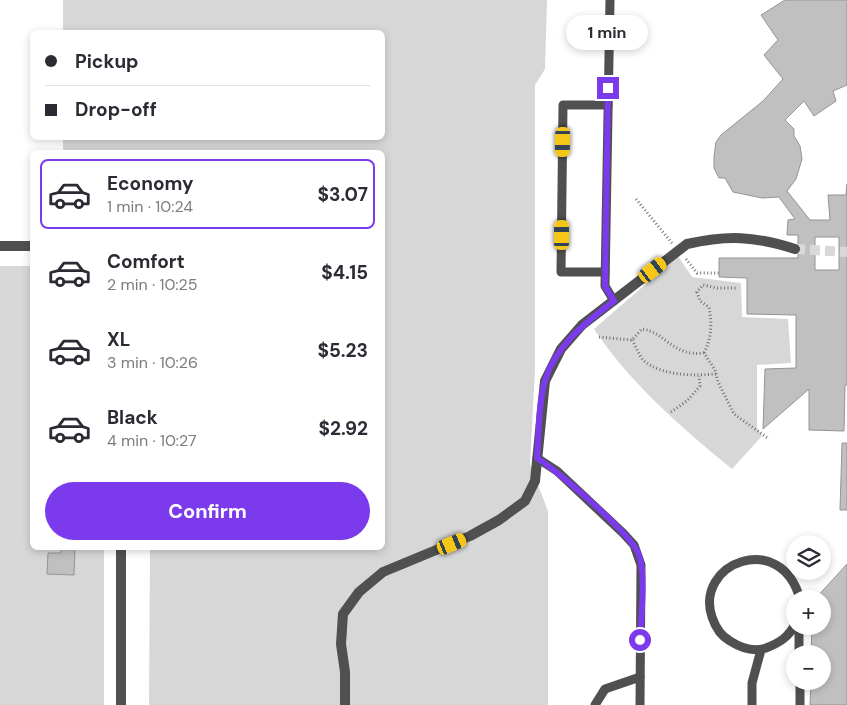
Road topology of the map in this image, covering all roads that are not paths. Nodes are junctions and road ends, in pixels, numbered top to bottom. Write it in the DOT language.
graph roads {
  1 [pos="610,0"];
  2 [pos="608,105"];
  3 [pos="0,246"];
  4 [pos="30,246"];
  5 [pos="795,249"];
  6 [pos="605,272"];
  7 [pos="614,301"];
  8 [pos="537,458"];
  9 [pos="121,550"];
  10 [pos="798,590"];
  11 [pos="788,635"];
  12 [pos="761,650"];
  13 [pos="640,677"];
  14 [pos="800,690"];
  15 [pos="121,705"];
  16 [pos="345,705"];
  17 [pos="595,705"];
  18 [pos="640,705"];
  19 [pos="752,705"];
  20 [pos="800,705"];
  1 -- 2 [label="lane"];
  2 -- 6 [label="lane"];
  2 -- 6 [label="lane"];
  3 -- 4 [label="street"];
  5 -- 7 [label="street"];
  6 -- 7 [label="lane"];
  7 -- 8 [label="street"];
  8 -- 13 [label="lane"];
  8 -- 16 [label="street"];
  9 -- 15 [label="street"];
  10 -- 12 [label="lane"];
  11 -- 12 [label="lane"];
  12 -- 19 [label="lane"];
  13 -- 17 [label="lane"];
  13 -- 18 [label="lane"];
  14 -- 20 [label="lane"];
}
